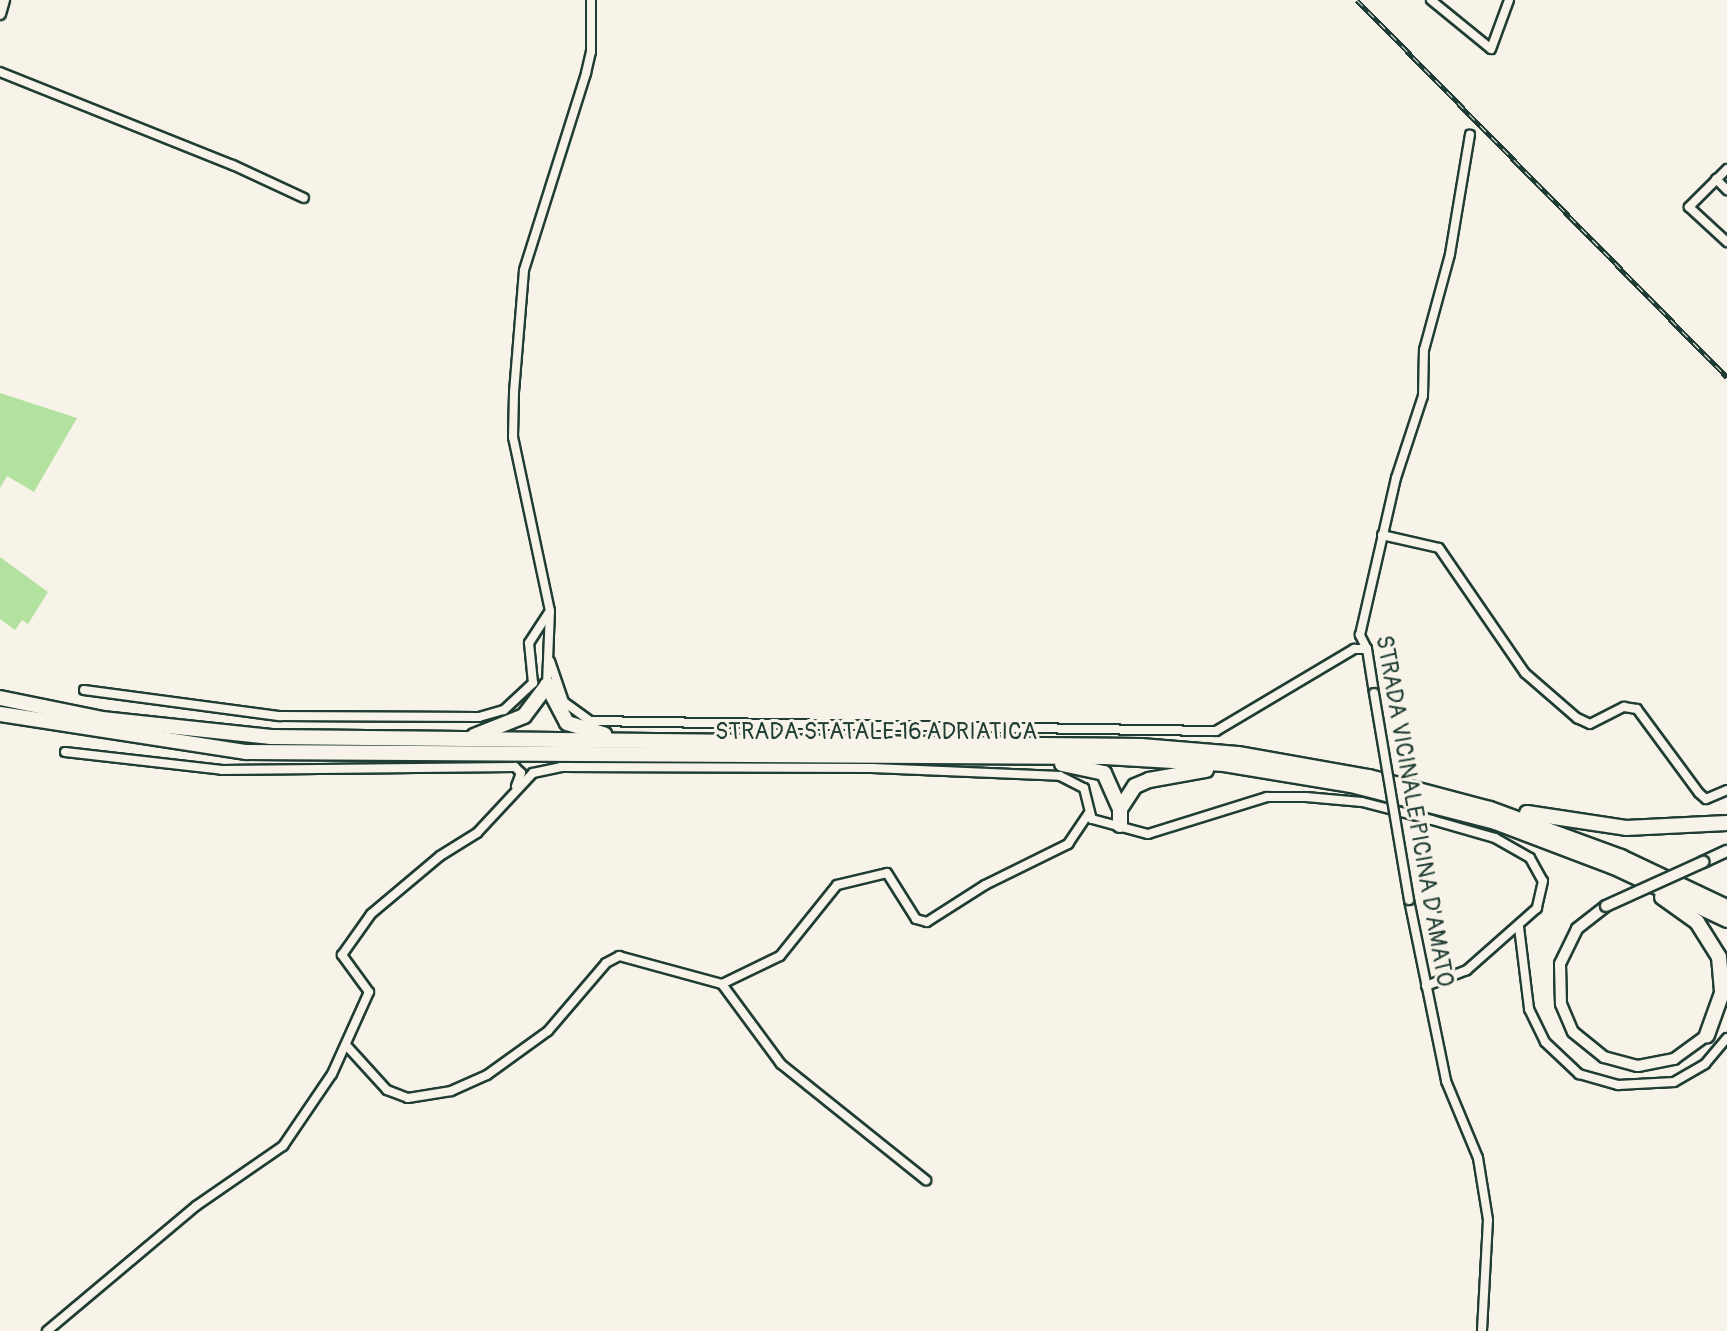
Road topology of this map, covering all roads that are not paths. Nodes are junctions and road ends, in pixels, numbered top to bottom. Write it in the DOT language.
graph roads {
  1 [pos="4,0"];
  2 [pos="591,0"];
  3 [pos="1430,0"];
  4 [pos="1509,0"];
  5 [pos="0,14"];
  6 [pos="0,72"];
  7 [pos="1470,135"];
  8 [pos="1727,169"];
  9 [pos="1716,179"];
  10 [pos="1727,190"];
  11 [pos="304,198"];
  12 [pos="1727,242"];
  13 [pos="1382,535"];
  14 [pos="550,611"];
  15 [pos="1367,649"];
  16 [pos="550,661"];
  17 [pos="547,685"];
  18 [pos="83,690"];
  19 [pos="0,698"];
  20 [pos="0,714"];
  21 [pos="460,740"];
  22 [pos="632,741"];
  23 [pos="65,752"];
  24 [pos="984,756"];
  25 [pos="1254,768"];
  26 [pos="514,790"];
  27 [pos="1727,790"];
  28 [pos="1428,791"];
  29 [pos="1120,809"];
  30 [pos="1089,813"];
  31 [pos="1727,823"];
  32 [pos="1120,825"];
  33 [pos="1564,847"];
  34 [pos="1727,851"];
  35 [pos="1727,907"];
  36 [pos="1727,920"];
  37 [pos="1519,927"];
  38 [pos="722,984"];
  39 [pos="1426,986"];
  40 [pos="1727,1016"];
  41 [pos="1707,1035"];
  42 [pos="1727,1038"];
  43 [pos="346,1045"];
  44 [pos="926,1181"];
  45 [pos="47,1331"];
  46 [pos="1482,1331"];
  1 -- 5 [label="main road"];
  2 -- 14 [label="street"];
  3 -- 4 [label="street"];
  6 -- 11 [label="street"];
  7 -- 13 [label="street, STRADA VICINALE PICINA D'AMATO"];
  8 -- 9 [label="street"];
  9 -- 10 [label="street"];
  9 -- 12 [label="street"];
  13 -- 15 [label="street, STRADA VICINALE PICINA D'AMATO"];
  13 -- 27 [label="street"];
  14 -- 16 [label="street"];
  14 -- 18 [label="street"];
  15 -- 16 [label="street"];
  15 -- 39 [label="street, STRADA VICINALE PICINA D'AMATO, bridge"];
  16 -- 17 [label="street"];
  17 -- 21 [label="highway"];
  17 -- 22 [label="highway"];
  19 -- 21 [label="highway, STRADA STATALE 16 ADRIATICA"];
  20 -- 24 [label="highway, STRADA STATALE 16 ADRIATICA"];
  21 -- 22 [label="highway, STRADA STATALE 16 ADRIATICA"];
  22 -- 28 [label="highway, STRADA STATALE 16 ADRIATICA"];
  23 -- 26 [label="street"];
  24 -- 25 [label="highway, STRADA STATALE 16 ADRIATICA"];
  24 -- 29 [label="highway"];
  25 -- 29 [label="highway"];
  25 -- 33 [label="highway, STRADA STATALE 16 ADRIATICA"];
  26 -- 30 [label="street"];
  26 -- 43 [label="street"];
  28 -- 31 [label="highway"];
  28 -- 35 [label="highway, STRADA STATALE 16 ADRIATICA"];
  29 -- 32 [label="highway"];
  30 -- 32 [label="street"];
  30 -- 38 [label="street"];
  32 -- 37 [label="street"];
  33 -- 36 [label="highway, STRADA STATALE 16 ADRIATICA"];
  33 -- 41 [label="highway"];
  34 -- 41 [label="main road, bridge"];
  37 -- 39 [label="street"];
  37 -- 42 [label="street"];
  38 -- 43 [label="street"];
  38 -- 44 [label="street"];
  39 -- 46 [label="street, STRADA VICINALE PICINA D'AMATO"];
  40 -- 41 [label="highway"];
  43 -- 45 [label="street"];
}
